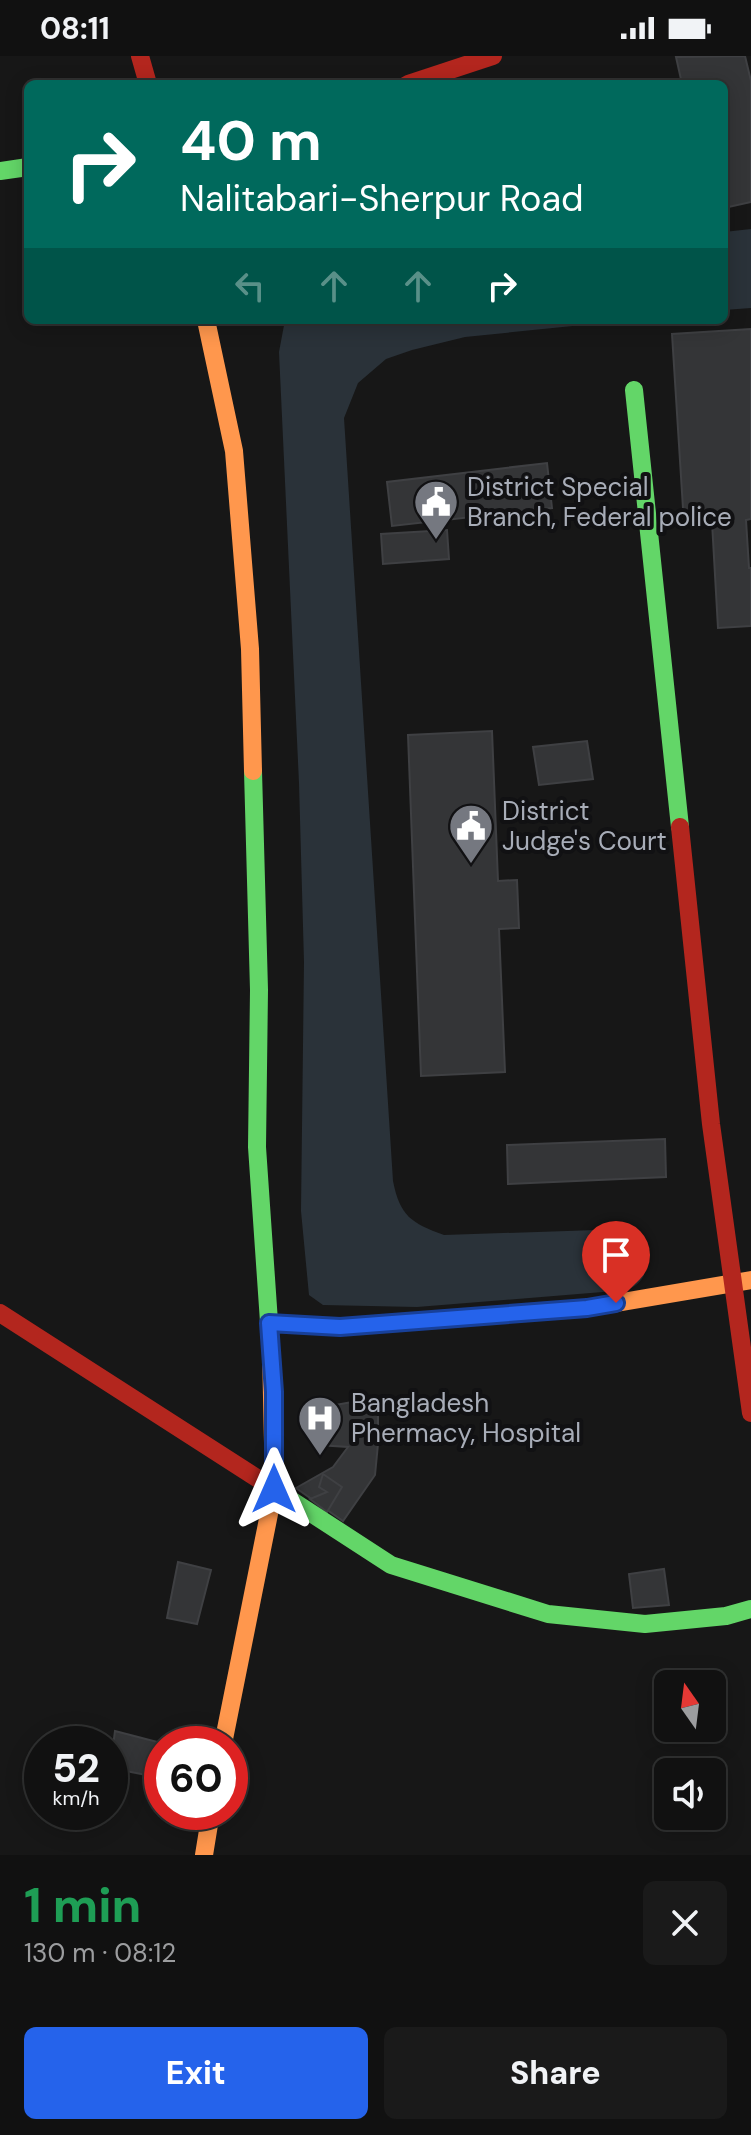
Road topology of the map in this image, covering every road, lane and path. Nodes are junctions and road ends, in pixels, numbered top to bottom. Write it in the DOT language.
graph roads {
  1 [pos="140,56"];
  2 [pos="493,56"];
  3 [pos="147,80"];
  4 [pos="420,80"];
  5 [pos="24,168"];
  6 [pos="0,171"];
  7 [pos="207,324"];
  8 [pos="634,390"];
  9 [pos="742,1281"];
  10 [pos="0,1313"];
  11 [pos="269,1323"];
  12 [pos="751,1413"];
  13 [pos="274,1489"];
  14 [pos="751,1609"];
  15 [pos="227,1726"];
  16 [pos="208,1830"];
  17 [pos="204,1855"];
  1 -- 3 [label="main road"];
  2 -- 4 [label="main road"];
  5 -- 6 [label="main road"];
  7 -- 11 [label="main road"];
  8 -- 9 [label="main road"];
  9 -- 11 [label="main road"];
  9 -- 12 [label="main road"];
  10 -- 13 [label="main road"];
  11 -- 13 [label="main road"];
  13 -- 14 [label="main road"];
  13 -- 15 [label="main road"];
  16 -- 17 [label="main road"];
}
